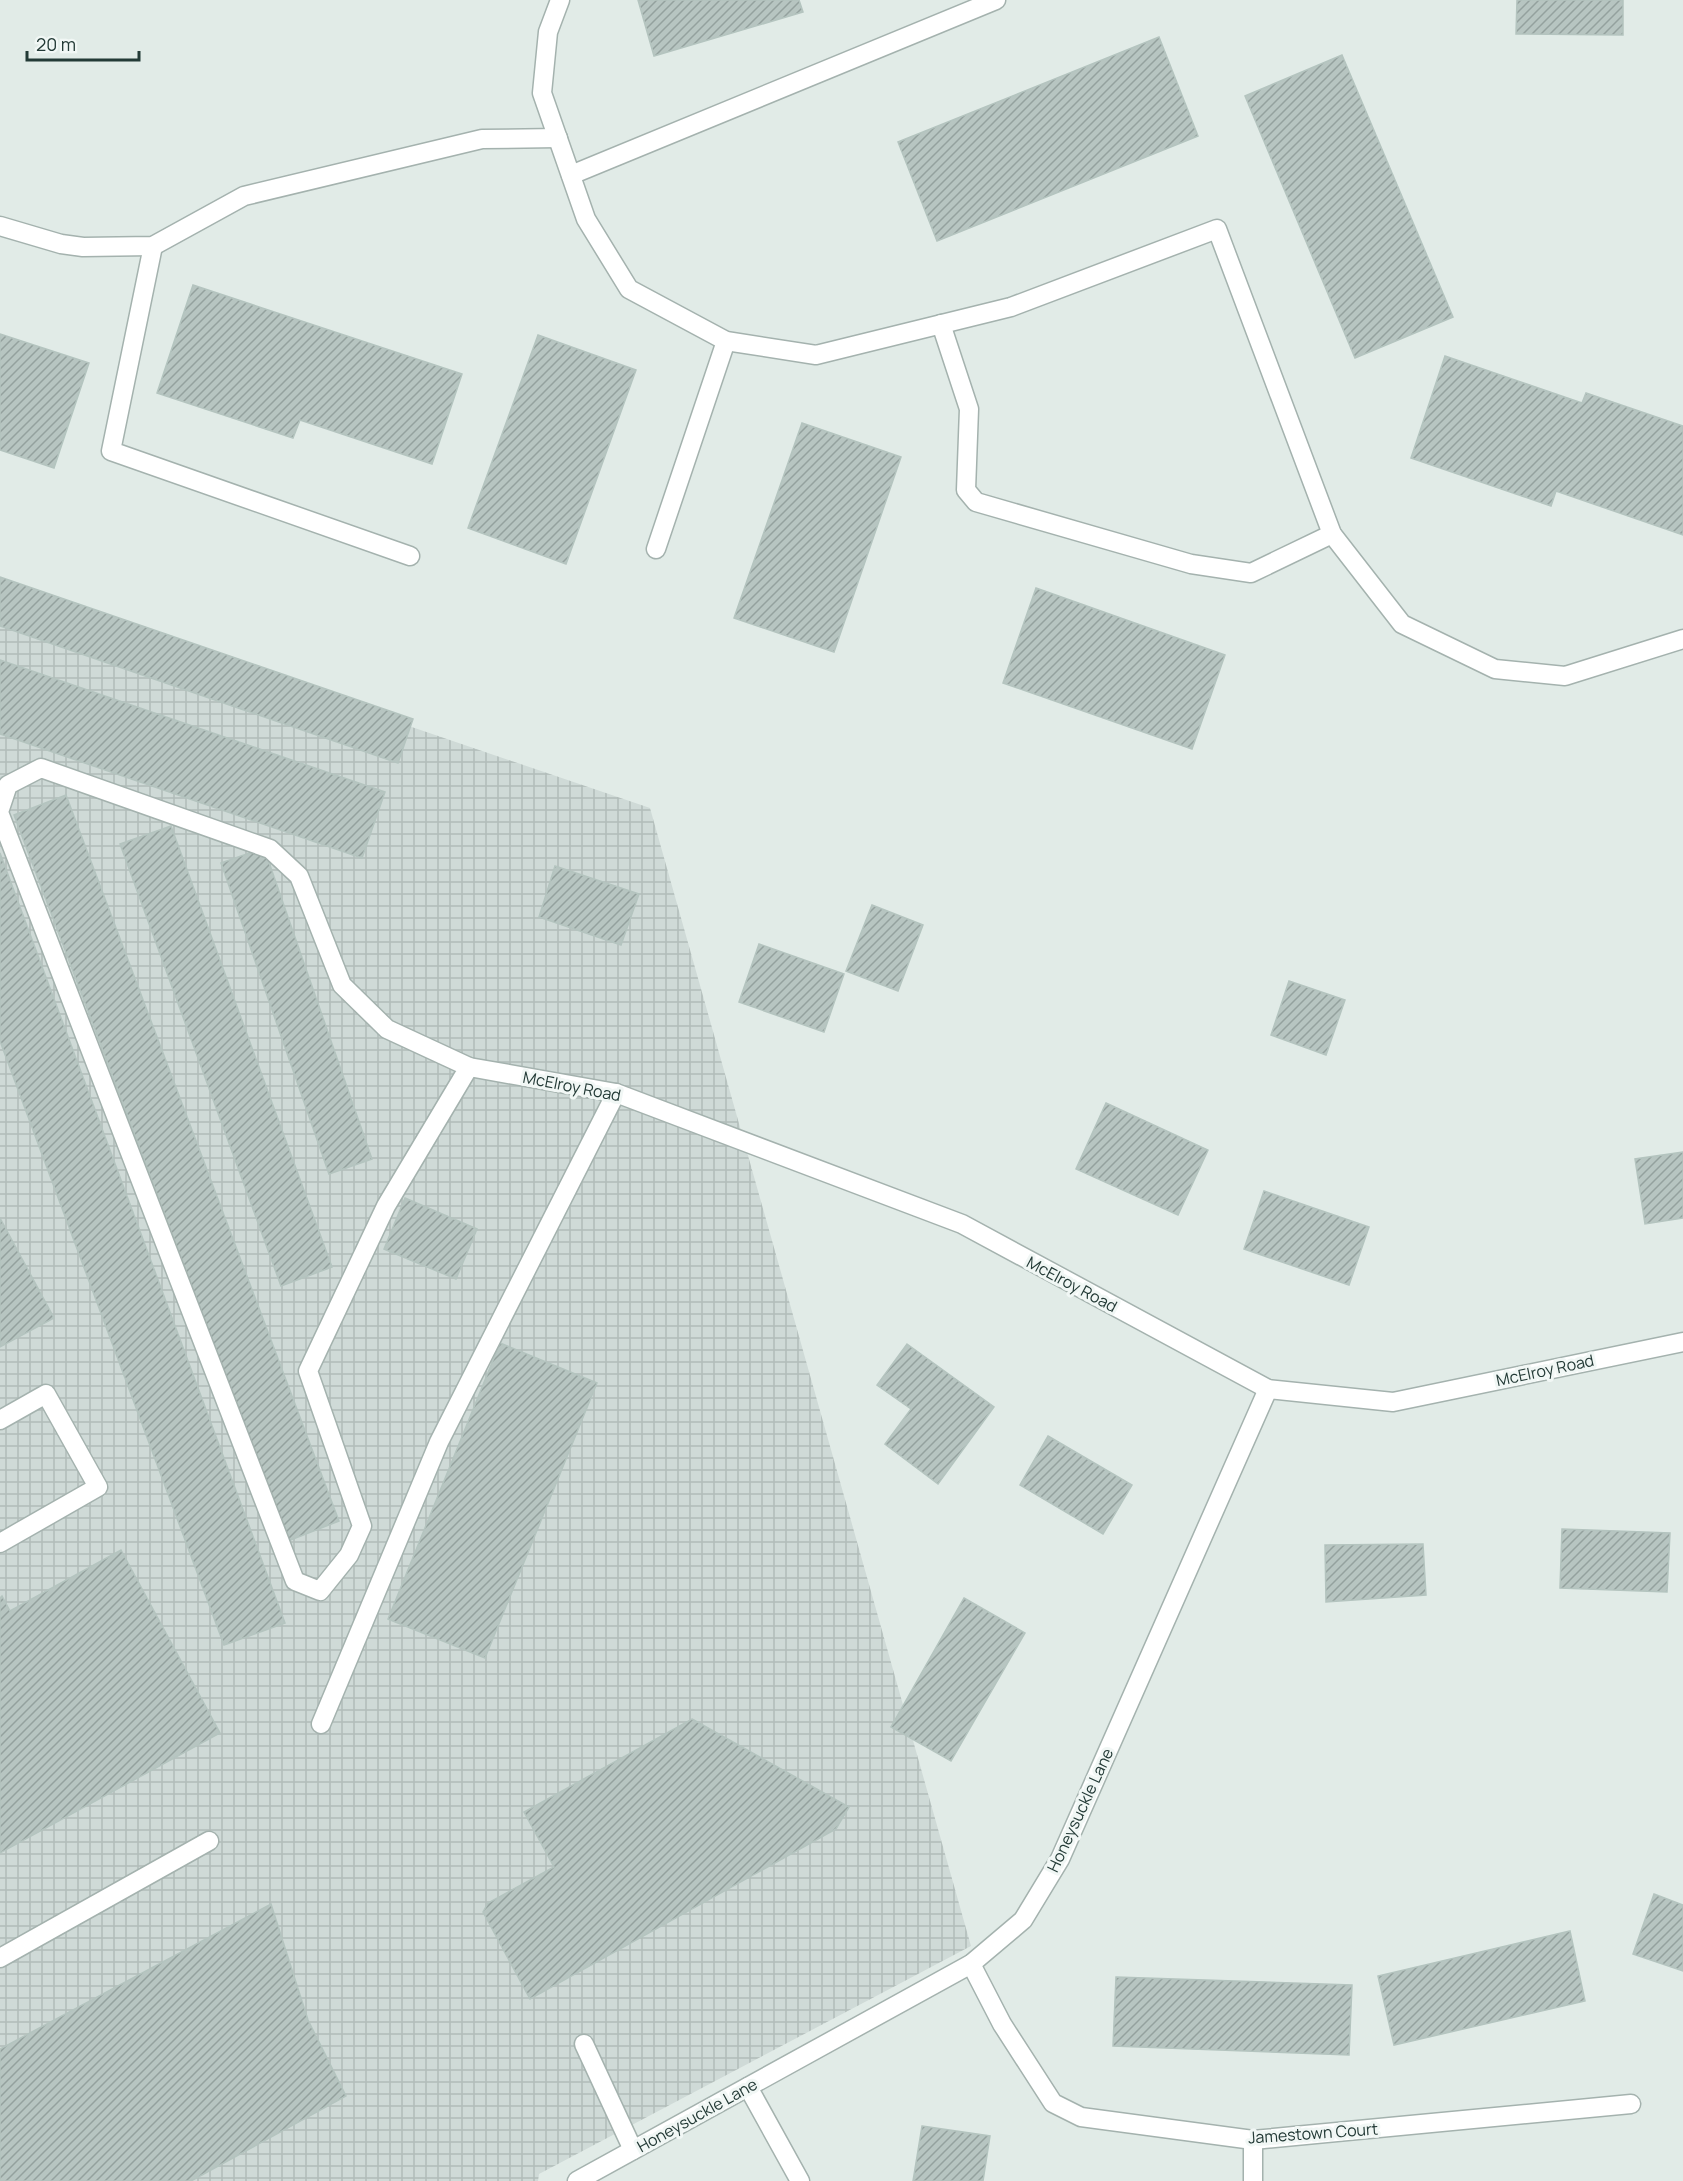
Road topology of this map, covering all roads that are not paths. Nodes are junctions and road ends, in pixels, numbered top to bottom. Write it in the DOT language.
graph roads {
  1 [pos="560,0"];
  2 [pos="996,0"];
  3 [pos="558,138"];
  4 [pos="571,175"];
  5 [pos="0,226"];
  6 [pos="153,246"];
  7 [pos="940,324"];
  8 [pos="726,341"];
  9 [pos="1332,534"];
  10 [pos="656,549"];
  11 [pos="410,556"];
  12 [pos="1683,639"];
  13 [pos="0,809"];
  14 [pos="0,815"];
  15 [pos="469,1067"];
  16 [pos="616,1093"];
  17 [pos="1683,1342"];
  18 [pos="1268,1389"];
  19 [pos="0,1420"];
  20 [pos="0,1543"];
  21 [pos="321,1724"];
  22 [pos="209,1841"];
  23 [pos="0,1958"];
  24 [pos="971,1964"];
  25 [pos="584,2044"];
  26 [pos="748,2087"];
  27 [pos="1631,2104"];
  28 [pos="1253,2140"];
  29 [pos="633,2150"];
  30 [pos="577,2181"];
  31 [pos="800,2181"];
  32 [pos="1253,2181"];
  1 -- 3 [label="street"];
  2 -- 4 [label="street"];
  3 -- 4 [label="street"];
  3 -- 6 [label="street"];
  4 -- 8 [label="street"];
  5 -- 6 [label="street"];
  6 -- 11 [label="street"];
  7 -- 8 [label="street"];
  7 -- 9 [label="street"];
  7 -- 9 [label="street"];
  8 -- 10 [label="street"];
  9 -- 12 [label="street"];
  13 -- 15 [label="street, McElroy Road"];
  14 -- 15 [label="street"];
  15 -- 16 [label="street, McElroy Road"];
  16 -- 18 [label="street, McElroy Road"];
  16 -- 21 [label="street"];
  17 -- 18 [label="street, McElroy Road"];
  18 -- 24 [label="street, Honeysuckle Lane"];
  19 -- 20 [label="street"];
  22 -- 23 [label="street"];
  24 -- 26 [label="street, Honeysuckle Lane"];
  24 -- 28 [label="street, Jamestown Court"];
  25 -- 29 [label="street"];
  26 -- 29 [label="street, Honeysuckle Lane"];
  26 -- 31 [label="street"];
  27 -- 28 [label="street, Jamestown Court"];
  28 -- 32 [label="street"];
  29 -- 30 [label="street, Honeysuckle Lane"];
}
